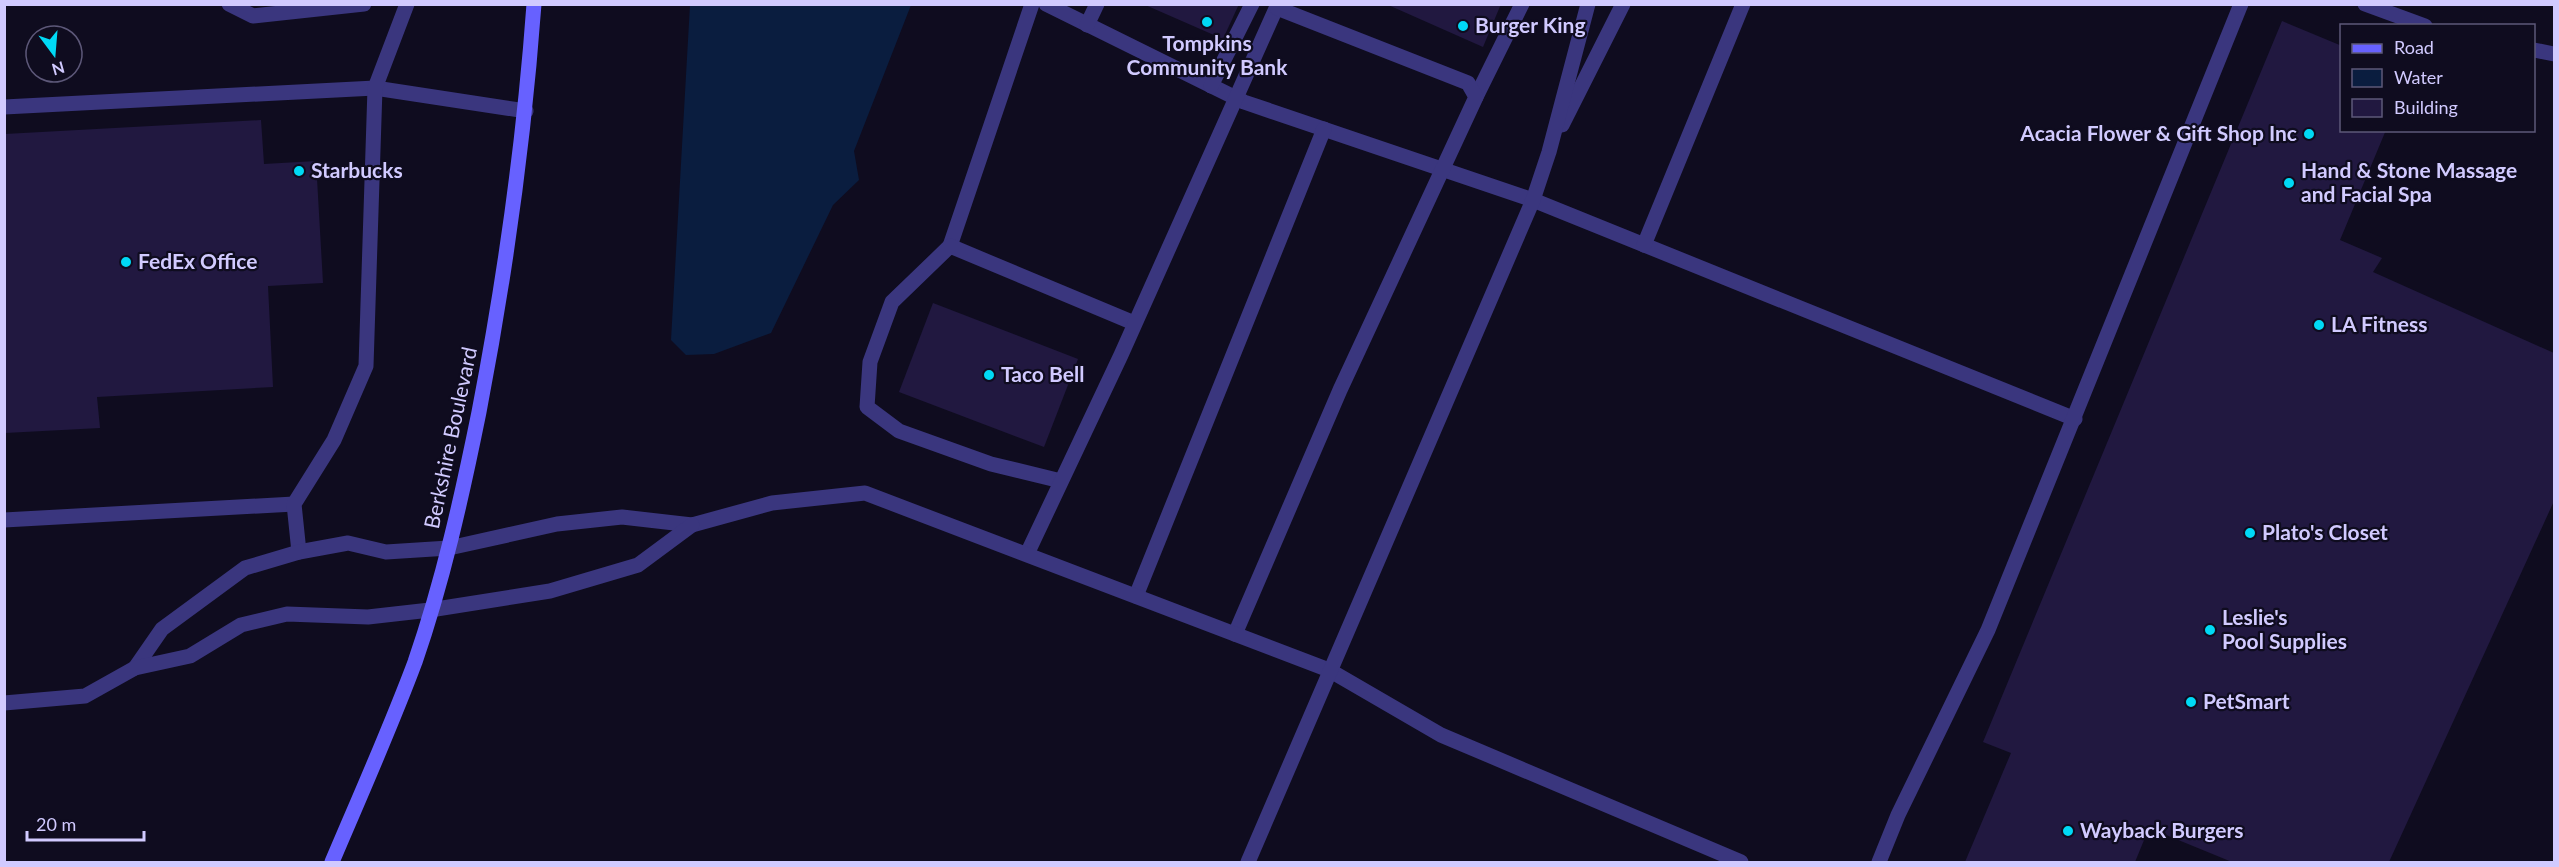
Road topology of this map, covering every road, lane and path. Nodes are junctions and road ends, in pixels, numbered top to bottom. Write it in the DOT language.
graph roads {
  1 [pos="229,4"];
  2 [pos="364,4"];
  3 [pos="407,4"];
  4 [pos="534,4"];
  5 [pos="1032,4"];
  6 [pos="1046,4"];
  7 [pos="1097,4"];
  8 [pos="1252,4"];
  9 [pos="1522,4"];
  10 [pos="1588,4"];
  11 [pos="1623,4"];
  12 [pos="1743,4"];
  13 [pos="2241,4"];
  14 [pos="2365,4"];
  15 [pos="1277,6"];
  16 [pos="2420,24"];
  17 [pos="1088,25"];
  18 [pos="2535,50"];
  19 [pos="2554,54"];
  20 [pos="1211,86"];
  21 [pos="375,88"];
  22 [pos="1476,97"];
  23 [pos="1235,98"];
  24 [pos="4,107"];
  25 [pos="526,111"];
  26 [pos="1324,129"];
  27 [pos="1549,152"];
  28 [pos="1444,169"];
  29 [pos="1533,200"];
  30 [pos="1644,245"];
  31 [pos="950,246"];
  32 [pos="1134,323"];
  33 [pos="2075,419"];
  34 [pos="1061,481"];
  35 [pos="294,504"];
  36 [pos="4,520"];
  37 [pos="692,525"];
  38 [pos="449,548"];
  39 [pos="299,552"];
  40 [pos="1027,554"];
  41 [pos="1136,596"];
  42 [pos="430,610"];
  43 [pos="1235,634"];
  44 [pos="135,668"];
  45 [pos="1329,670"];
  46 [pos="4,703"];
  47 [pos="332,862"];
  48 [pos="1248,862"];
  49 [pos="1741,862"];
  50 [pos="1879,862"];
  1 -- 2 [label="lane"];
  3 -- 21 [label="lane"];
  4 -- 25 [label="main road, Berkshire Boulevard"];
  5 -- 31 [label="lane"];
  6 -- 17 [label="lane"];
  7 -- 17 [label="lane"];
  8 -- 20 [label="lane"];
  9 -- 22 [label="lane"];
  10 -- 27 [label="lane"];
  11 -- 27 [label="lane"];
  12 -- 30 [label="lane"];
  13 -- 33 [label="lane"];
  14 -- 16 [label="lane"];
  15 -- 22 [label="lane"];
  15 -- 23 [label="lane"];
  17 -- 20 [label="lane"];
  18 -- 19 [label="lane"];
  20 -- 23 [label="lane"];
  21 -- 24 [label="lane"];
  21 -- 25 [label="lane"];
  21 -- 35 [label="lane"];
  22 -- 28 [label="lane"];
  23 -- 26 [label="lane"];
  23 -- 32 [label="lane"];
  25 -- 38 [label="main road, Berkshire Boulevard"];
  26 -- 28 [label="lane"];
  26 -- 41 [label="lane"];
  27 -- 29 [label="lane"];
  28 -- 29 [label="lane"];
  28 -- 43 [label="lane"];
  29 -- 30 [label="lane"];
  29 -- 45 [label="lane"];
  30 -- 33 [label="lane"];
  31 -- 32 [label="lane"];
  31 -- 34 [label="lane"];
  32 -- 34 [label="lane"];
  33 -- 50 [label="lane"];
  34 -- 40 [label="lane"];
  35 -- 36 [label="lane"];
  35 -- 39 [label="lane"];
  37 -- 38 [label="lane"];
  37 -- 40 [label="lane"];
  37 -- 42 [label="lane"];
  38 -- 39 [label="lane"];
  38 -- 42 [label="main road, Berkshire Boulevard"];
  39 -- 44 [label="lane"];
  40 -- 41 [label="lane"];
  41 -- 43 [label="lane"];
  42 -- 44 [label="lane"];
  42 -- 47 [label="main road, Berkshire Boulevard"];
  43 -- 45 [label="lane"];
  44 -- 46 [label="lane"];
  45 -- 48 [label="lane"];
  45 -- 49 [label="lane"];
}
